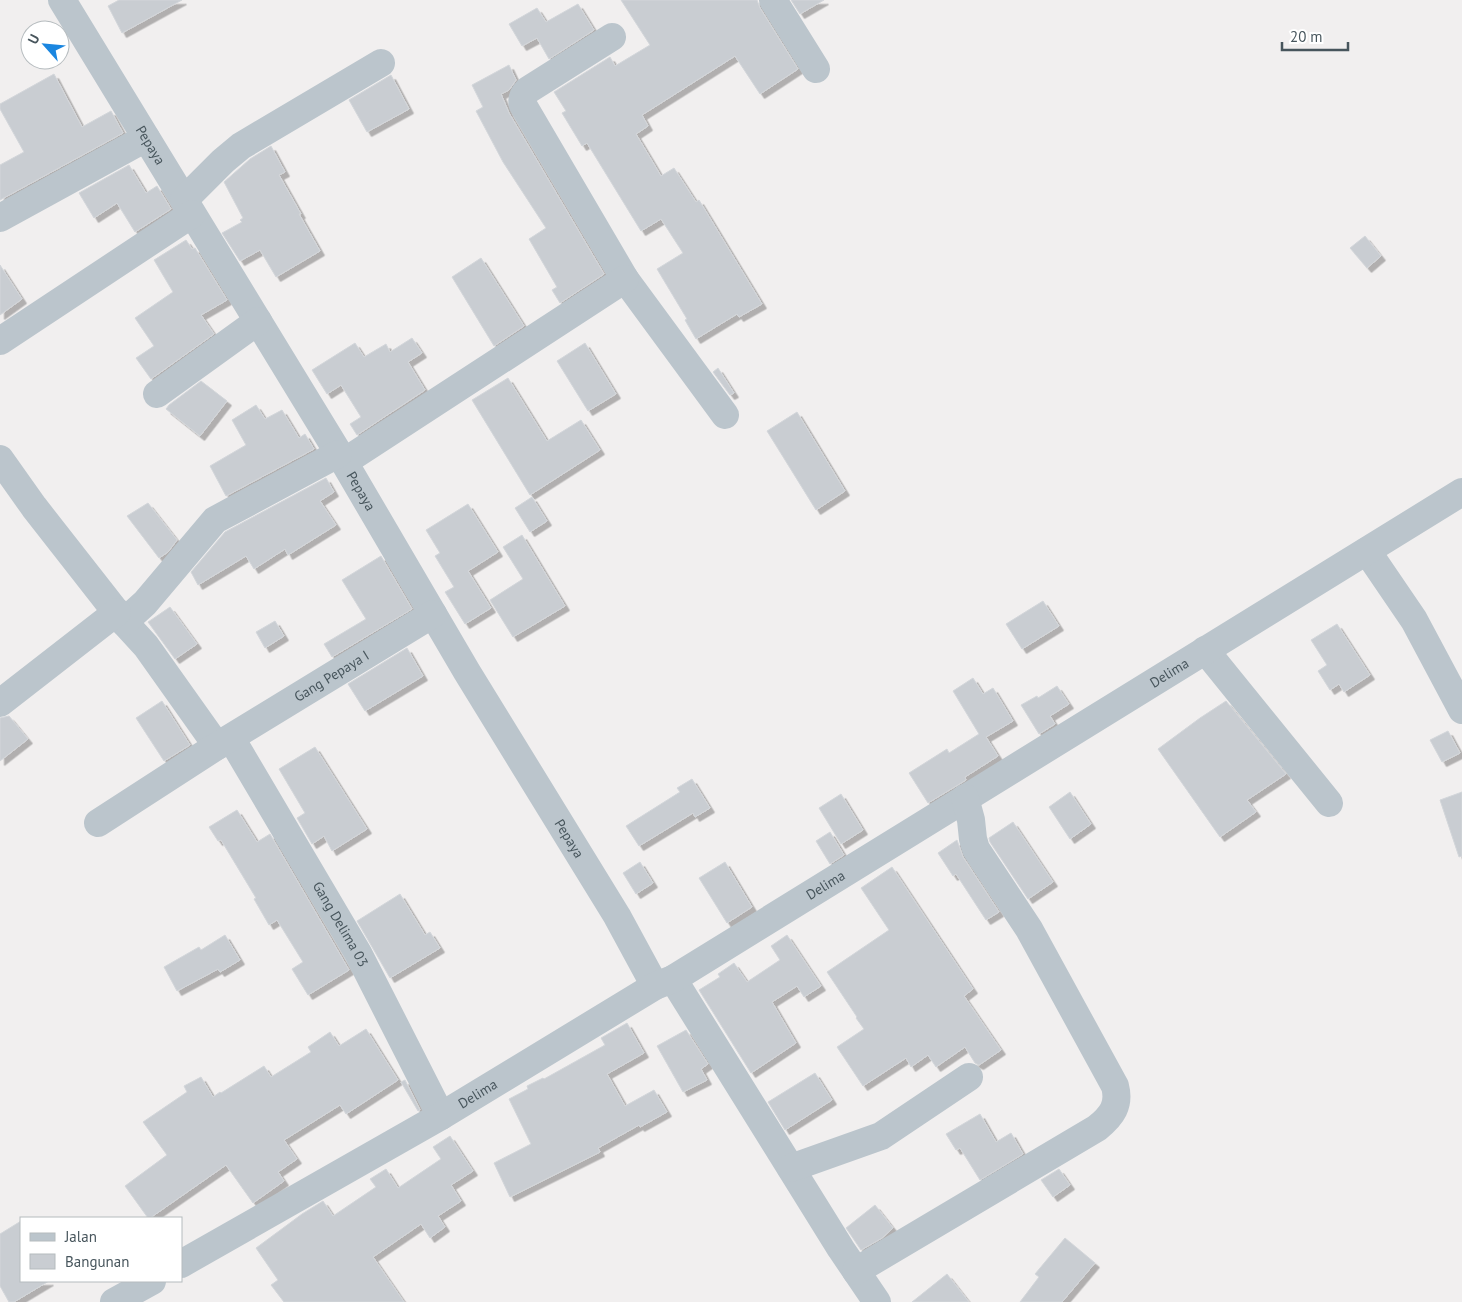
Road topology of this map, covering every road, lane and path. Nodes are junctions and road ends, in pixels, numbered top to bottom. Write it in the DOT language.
graph roads {
  1 [pos="62,0"];
  2 [pos="773,0"];
  3 [pos="612,38"];
  4 [pos="380,63"];
  5 [pos="816,69"];
  6 [pos="146,138"];
  7 [pos="188,207"];
  8 [pos="0,218"];
  9 [pos="625,279"];
  10 [pos="258,321"];
  11 [pos="0,341"];
  12 [pos="157,394"];
  13 [pos="725,415"];
  14 [pos="341,458"];
  15 [pos="0,459"];
  16 [pos="1462,492"];
  17 [pos="1368,551"];
  18 [pos="433,614"];
  19 [pos="121,617"];
  20 [pos="1205,650"];
  21 [pos="0,704"];
  22 [pos="1462,710"];
  23 [pos="224,742"];
  24 [pos="965,798"];
  25 [pos="1329,803"];
  26 [pos="98,823"];
  27 [pos="664,982"];
  28 [pos="969,1077"];
  29 [pos="440,1116"];
  30 [pos="791,1168"];
  31 [pos="182,1263"];
  32 [pos="856,1271"];
  33 [pos="150,1282"];
  34 [pos="114,1302"];
  35 [pos="877,1302"];
  1 -- 6 [label="street, Pepaya"];
  2 -- 5 [label="street"];
  3 -- 9 [label="street"];
  4 -- 7 [label="street"];
  6 -- 7 [label="street, Pepaya"];
  6 -- 8 [label="street"];
  7 -- 10 [label="street, Pepaya"];
  7 -- 11 [label="street"];
  9 -- 13 [label="street"];
  9 -- 14 [label="street"];
  10 -- 12 [label="street"];
  10 -- 14 [label="street, Pepaya"];
  14 -- 18 [label="street, Pepaya"];
  14 -- 19 [label="street"];
  15 -- 19 [label="street, Gang Delima 03"];
  16 -- 17 [label="street, Delima"];
  17 -- 20 [label="street, Delima"];
  17 -- 22 [label="street"];
  18 -- 23 [label="street, Gang Pepaya I"];
  18 -- 27 [label="street, Pepaya"];
  19 -- 21 [label="street"];
  19 -- 23 [label="street, Gang Delima 03"];
  20 -- 24 [label="street, Delima"];
  20 -- 25 [label="street"];
  23 -- 26 [label="street, Gang Pepaya I"];
  23 -- 29 [label="street, Gang Delima 03"];
  24 -- 27 [label="street, Delima"];
  24 -- 32 [label="street"];
  27 -- 29 [label="street, Delima"];
  27 -- 30 [label="street, Pepaya"];
  28 -- 30 [label="street"];
  29 -- 31 [label="street, Delima"];
  30 -- 32 [label="street, Pepaya"];
  32 -- 35 [label="street, Pepaya"];
  33 -- 34 [label="street"];
}
